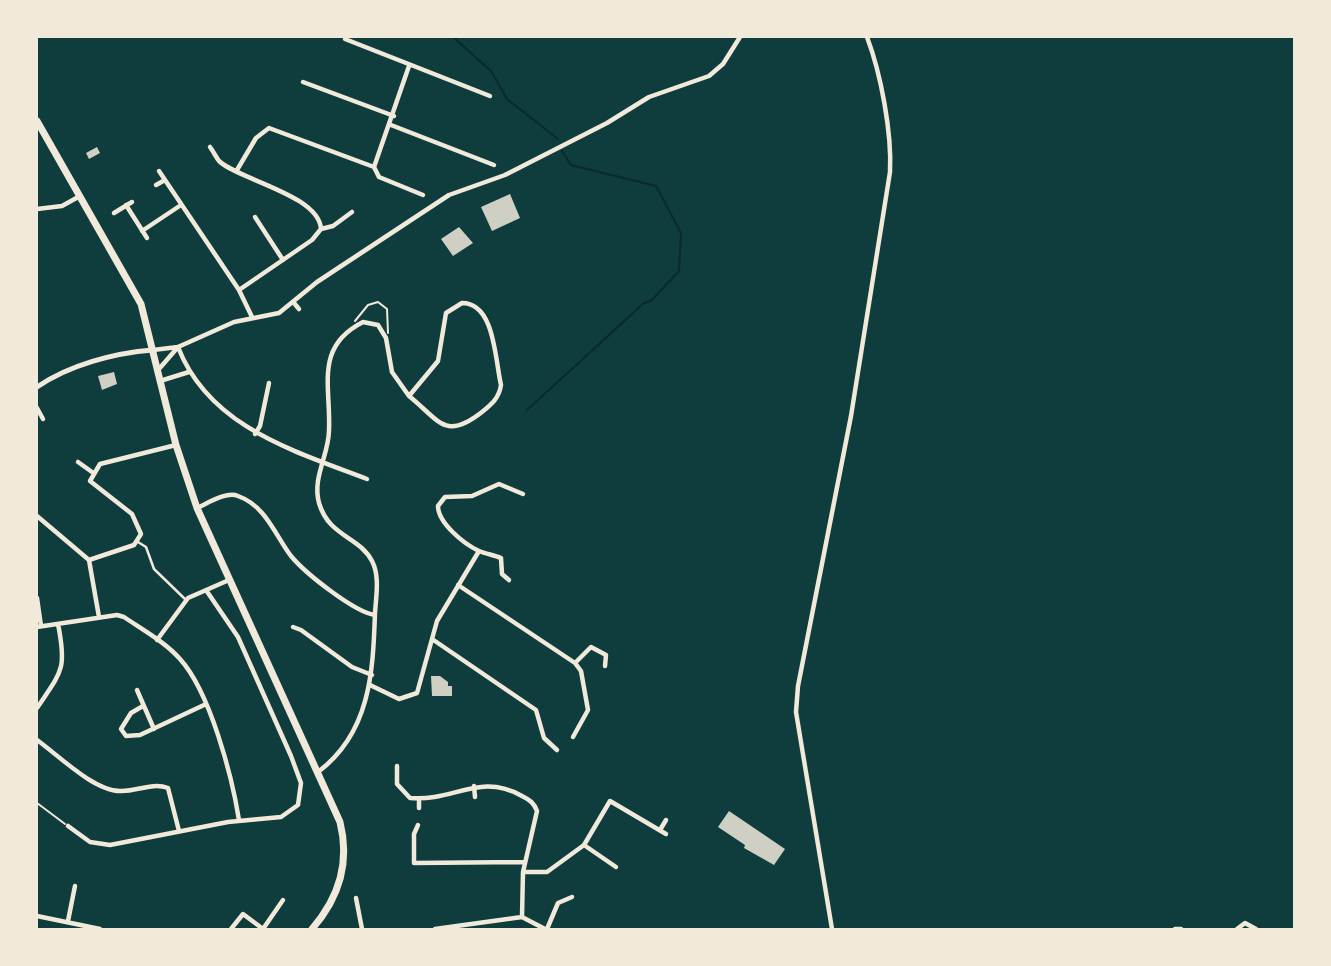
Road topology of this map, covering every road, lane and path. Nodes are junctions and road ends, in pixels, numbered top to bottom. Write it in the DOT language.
graph roads {
  1 [pos="358,37"];
  2 [pos="740,37"];
  3 [pos="867,37"];
  4 [pos="345,39"];
  5 [pos="355,43"];
  6 [pos="409,66"];
  7 [pos="303,82"];
  8 [pos="490,96"];
  9 [pos="394,116"];
  10 [pos="37,121"];
  11 [pos="391,125"];
  12 [pos="210,147"];
  13 [pos="494,165"];
  14 [pos="374,167"];
  15 [pos="237,170"];
  16 [pos="159,172"];
  17 [pos="165,180"];
  18 [pos="156,185"];
  19 [pos="423,195"];
  20 [pos="81,196"];
  21 [pos="132,202"];
  22 [pos="126,205"];
  23 [pos="181,205"];
  24 [pos="37,209"];
  25 [pos="352,212"];
  26 [pos="114,213"];
  27 [pos="255,217"];
  28 [pos="321,229"];
  29 [pos="142,231"];
  30 [pos="147,238"];
  31 [pos="283,260"];
  32 [pos="239,290"];
  33 [pos="294,303"];
  34 [pos="299,309"];
  35 [pos="252,317"];
  36 [pos="353,327"];
  37 [pos="386,338"];
  38 [pos="178,347"];
  39 [pos="153,350"];
  40 [pos="158,371"];
  41 [pos="189,372"];
  42 [pos="160,381"];
  43 [pos="268,383"];
  44 [pos="37,387"];
  45 [pos="409,396"];
  46 [pos="37,408"];
  47 [pos="43,419"];
  48 [pos="255,434"];
  49 [pos="176,445"];
  50 [pos="78,462"];
  51 [pos="322,462"];
  52 [pos="92,472"];
  53 [pos="367,479"];
  54 [pos="523,494"];
  55 [pos="197,508"];
  56 [pos="37,516"];
  57 [pos="138,542"];
  58 [pos="479,551"];
  59 [pos="89,561"];
  60 [pos="229,580"];
  61 [pos="509,580"];
  62 [pos="457,585"];
  63 [pos="206,590"];
  64 [pos="37,598"];
  65 [pos="186,600"];
  66 [pos="375,615"];
  67 [pos="99,617"];
  68 [pos="58,624"];
  69 [pos="39,626"];
  70 [pos="293,627"];
  71 [pos="432,639"];
  72 [pos="158,640"];
  73 [pos="575,663"];
  74 [pos="605,666"];
  75 [pos="372,675"];
  76 [pos="370,685"];
  77 [pos="137,690"];
  78 [pos="204,705"];
  79 [pos="143,706"];
  80 [pos="37,708"];
  81 [pos="154,729"];
  82 [pos="573,737"];
  83 [pos="37,740"];
  84 [pos="557,750"];
  85 [pos="397,766"];
  86 [pos="318,772"];
  87 [pos="474,786"];
  88 [pos="475,797"];
  89 [pos="419,799"];
  90 [pos="37,803"];
  91 [pos="419,808"];
  92 [pos="239,820"];
  93 [pos="666,820"];
  94 [pos="418,825"];
  95 [pos="68,826"];
  96 [pos="660,830"];
  97 [pos="179,831"];
  98 [pos="666,834"];
  99 [pos="584,845"];
  100 [pos="525,862"];
  101 [pos="616,867"];
  102 [pos="523,872"];
  103 [pos="75,886"];
  104 [pos="572,897"];
  105 [pos="356,898"];
  106 [pos="284,900"];
  107 [pos="37,916"];
  108 [pos="522,917"];
  109 [pos="68,921"];
  110 [pos="91,928"];
  111 [pos="316,928"];
  112 [pos="100,929"];
  113 [pos="231,929"];
  114 [pos="263,929"];
  115 [pos="362,929"];
  116 [pos="435,929"];
  117 [pos="546,929"];
  118 [pos="832,929"];
  119 [pos="1175,929"];
  120 [pos="1181,929"];
  121 [pos="1237,929"];
  122 [pos="1256,929"];
  1 -- 5 [label="street"];
  2 -- 33 [label="street"];
  3 -- 118 [label="street"];
  4 -- 5 [label="street"];
  5 -- 6 [label="street"];
  6 -- 8 [label="street"];
  6 -- 9 [label="street"];
  7 -- 9 [label="street"];
  9 -- 11 [label="street"];
  10 -- 20 [label="highway"];
  11 -- 13 [label="street"];
  11 -- 14 [label="street"];
  12 -- 15 [label="street"];
  14 -- 15 [label="street"];
  14 -- 19 [label="street"];
  15 -- 28 [label="street"];
  16 -- 17 [label="street"];
  17 -- 18 [label="street"];
  17 -- 23 [label="street"];
  20 -- 24 [label="street"];
  20 -- 39 [label="highway"];
  21 -- 22 [label="street"];
  22 -- 26 [label="street"];
  22 -- 29 [label="street"];
  23 -- 29 [label="street"];
  23 -- 32 [label="street"];
  25 -- 28 [label="street"];
  27 -- 31 [label="street"];
  28 -- 31 [label="street"];
  29 -- 30 [label="street"];
  31 -- 32 [label="street"];
  32 -- 35 [label="street"];
  33 -- 34 [label="street"];
  33 -- 35 [label="street"];
  35 -- 38 [label="street"];
  36 -- 37 [label="street"];
  36 -- 37 [label="path"];
  36 -- 51 [label="street"];
  37 -- 45 [label="street"];
  38 -- 39 [label="street"];
  38 -- 40 [label="street"];
  38 -- 41 [label="street"];
  39 -- 40 [label="highway"];
  39 -- 44 [label="street"];
  40 -- 42 [label="highway"];
  41 -- 42 [label="street"];
  41 -- 48 [label="street"];
  42 -- 49 [label="highway"];
  43 -- 48 [label="street"];
  45 -- 45 [label="street"];
  46 -- 47 [label="street"];
  48 -- 51 [label="street"];
  49 -- 52 [label="street"];
  49 -- 55 [label="highway"];
  50 -- 52 [label="street"];
  51 -- 53 [label="street"];
  51 -- 66 [label="street"];
  52 -- 57 [label="street"];
  54 -- 58 [label="street"];
  55 -- 60 [label="highway"];
  55 -- 66 [label="street"];
  56 -- 59 [label="street"];
  57 -- 59 [label="street"];
  57 -- 65 [label="street"];
  58 -- 61 [label="street"];
  58 -- 62 [label="street"];
  59 -- 67 [label="street"];
  60 -- 63 [label="street"];
  60 -- 86 [label="highway"];
  62 -- 71 [label="street"];
  62 -- 73 [label="street"];
  63 -- 65 [label="street"];
  63 -- 92 [label="street"];
  64 -- 69 [label="street"];
  65 -- 72 [label="street"];
  66 -- 75 [label="street"];
  67 -- 68 [label="street"];
  67 -- 72 [label="street"];
  68 -- 69 [label="street"];
  68 -- 80 [label="street"];
  70 -- 75 [label="street"];
  71 -- 76 [label="street"];
  71 -- 84 [label="street"];
  72 -- 78 [label="street"];
  73 -- 74 [label="street"];
  73 -- 82 [label="street"];
  75 -- 76 [label="street"];
  76 -- 86 [label="street"];
  77 -- 79 [label="street"];
  78 -- 81 [label="street"];
  78 -- 92 [label="street"];
  79 -- 81 [label="street"];
  79 -- 81 [label="street"];
  83 -- 97 [label="street"];
  85 -- 89 [label="street"];
  86 -- 111 [label="highway"];
  87 -- 88 [label="street"];
  87 -- 89 [label="street"];
  87 -- 100 [label="street"];
  89 -- 91 [label="street"];
  90 -- 95 [label="path"];
  92 -- 97 [label="street"];
  93 -- 96 [label="street"];
  94 -- 100 [label="street"];
  95 -- 97 [label="street"];
  96 -- 98 [label="street"];
  96 -- 99 [label="street"];
  99 -- 101 [label="street"];
  99 -- 102 [label="street"];
  100 -- 102 [label="street"];
  102 -- 108 [label="street"];
  103 -- 109 [label="street"];
  104 -- 117 [label="street"];
  105 -- 115 [label="street"];
  106 -- 114 [label="street"];
  107 -- 109 [label="street"];
  108 -- 116 [label="street"];
  108 -- 117 [label="street"];
  109 -- 110 [label="street"];
  110 -- 112 [label="street"];
  113 -- 114 [label="street"];
  119 -- 120 [label="street"];
  121 -- 122 [label="street"];
}
